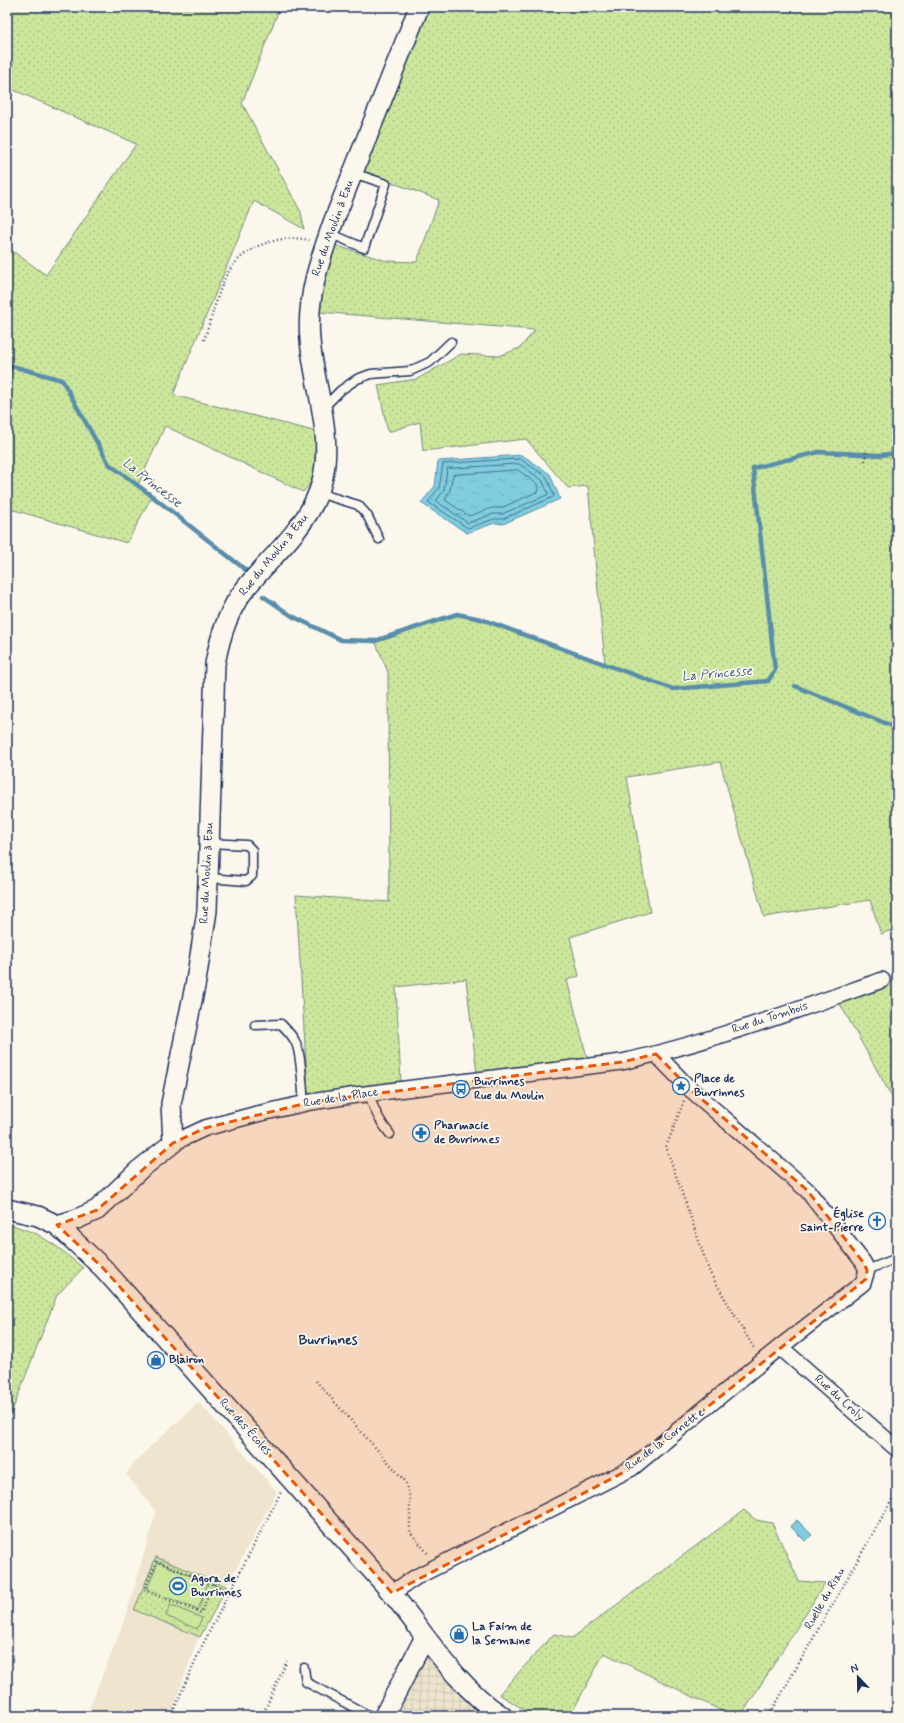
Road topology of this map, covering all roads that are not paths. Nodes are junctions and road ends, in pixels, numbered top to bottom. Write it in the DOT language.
graph roads {
  1 [pos="419,7"];
  2 [pos="353,173"];
  3 [pos="327,238"];
  4 [pos="451,342"];
  5 [pos="321,410"];
  6 [pos="318,493"];
  7 [pos="379,539"];
  8 [pos="209,844"];
  9 [pos="208,878"];
  10 [pos="882,980"];
  11 [pos="255,1025"];
  12 [pos="656,1054"];
  13 [pos="369,1094"];
  14 [pos="304,1104"];
  15 [pos="390,1134"];
  16 [pos="173,1143"];
  17 [pos="7,1209"];
  18 [pos="57,1225"];
  19 [pos="897,1258"];
  20 [pos="867,1270"];
  21 [pos="780,1346"];
  22 [pos="897,1449"];
  23 [pos="392,1593"];
  24 [pos="425,1637"];
  25 [pos="304,1668"];
  26 [pos="370,1716"];
  27 [pos="384,1716"];
  28 [pos="502,1716"];
  1 -- 2 [label="street, Rue du Moulin à Eau"];
  2 -- 3 [label="street, Rue du Moulin à Eau"];
  2 -- 3 [label="lane"];
  3 -- 5 [label="street, Rue du Moulin à Eau"];
  4 -- 5 [label="lane"];
  5 -- 6 [label="street, Rue du Moulin à Eau"];
  6 -- 7 [label="lane"];
  6 -- 8 [label="street, Rue du Moulin à Eau"];
  8 -- 9 [label="street, Rue du Moulin à Eau"];
  8 -- 9 [label="lane"];
  9 -- 16 [label="street, Rue du Moulin à Eau"];
  10 -- 12 [label="street, Rue du Tombois"];
  11 -- 14 [label="lane"];
  12 -- 13 [label="street, Rue de la Place"];
  12 -- 20 [label="street"];
  13 -- 14 [label="street, Rue de la Place"];
  13 -- 15 [label="lane"];
  14 -- 16 [label="street, Rue de la Place"];
  16 -- 18 [label="street, Rue de la Place"];
  17 -- 18 [label="street, Rue des Écoles"];
  18 -- 23 [label="street, Rue des Écoles"];
  19 -- 20 [label="lane"];
  20 -- 21 [label="street, Rue de la Cornette"];
  21 -- 22 [label="street, Rue du Croly"];
  21 -- 23 [label="street, Rue de la Cornette"];
  23 -- 24 [label="street, Rue des Écoles"];
  24 -- 27 [label="street"];
  24 -- 28 [label="street, Rue des Écoles"];
  25 -- 26 [label="lane"];
}
